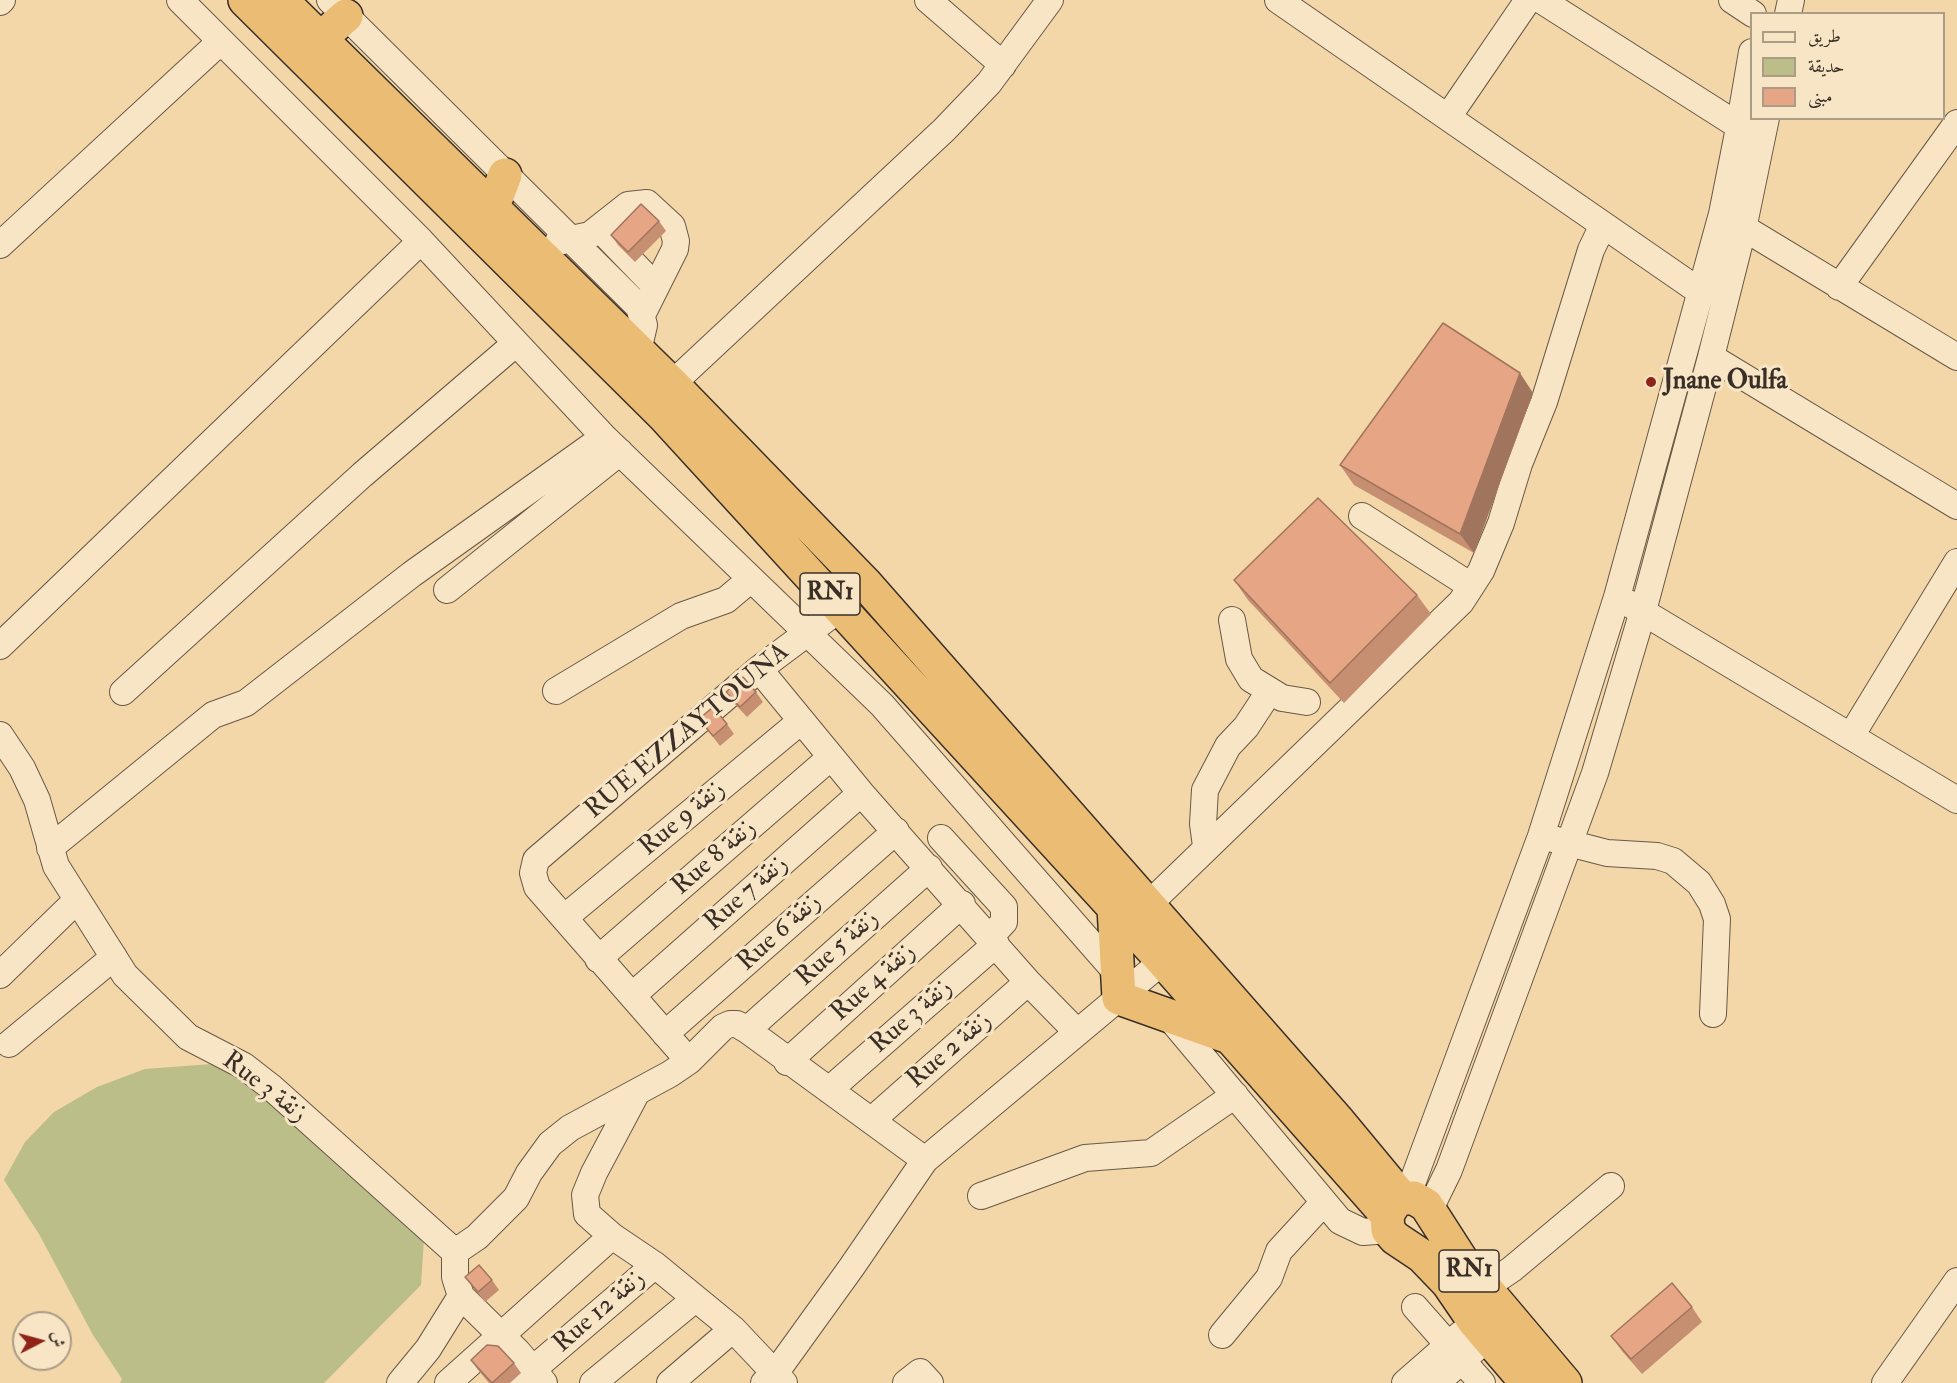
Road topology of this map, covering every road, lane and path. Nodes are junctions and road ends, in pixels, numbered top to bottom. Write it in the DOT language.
graph roads {
  1 [pos="180,0"];
  2 [pos="245,0"];
  3 [pos="928,0"];
  4 [pos="1050,0"];
  5 [pos="1278,0"];
  6 [pos="1528,0"];
  7 [pos="1540,0"];
  8 [pos="1732,0"];
  9 [pos="289,2"];
  10 [pos="340,6"];
  11 [pos="1750,12"];
  12 [pos="320,39"];
  13 [pos="221,41"];
  14 [pos="1003,65"];
  15 [pos="1448,117"];
  16 [pos="1957,123"];
  17 [pos="1756,129"];
  18 [pos="506,175"];
  19 [pos="492,209"];
  20 [pos="1722,214"];
  21 [pos="1604,225"];
  22 [pos="599,228"];
  23 [pos="1743,229"];
  24 [pos="572,240"];
  25 [pos="421,241"];
  26 [pos="0,245"];
  27 [pos="531,246"];
  28 [pos="656,287"];
  29 [pos="1839,287"];
  30 [pos="1699,291"];
  31 [pos="643,313"];
  32 [pos="515,344"];
  33 [pos="638,351"];
  34 [pos="1710,357"];
  35 [pos="1957,357"];
  36 [pos="672,384"];
  37 [pos="612,445"];
  38 [pos="1957,506"];
  39 [pos="1362,516"];
  40 [pos="1957,562"];
  41 [pos="751,579"];
  42 [pos="1471,586"];
  43 [pos="447,590"];
  44 [pos="1617,597"];
  45 [pos="842,607"];
  46 [pos="1643,610"];
  47 [pos="1232,620"];
  48 [pos="806,634"];
  49 [pos="0,646"];
  50 [pos="759,669"];
  51 [pos="555,691"];
  52 [pos="123,692"];
  53 [pos="1269,692"];
  54 [pos="1306,702"];
  55 [pos="801,721"];
  56 [pos="1851,736"];
  57 [pos="4,751"];
  58 [pos="831,757"];
  59 [pos="861,793"];
  60 [pos="1957,800"];
  61 [pos="896,831"];
  62 [pos="1541,836"];
  63 [pos="941,838"];
  64 [pos="1570,843"];
  65 [pos="1206,846"];
  66 [pos="50,848"];
  67 [pos="929,868"];
  68 [pos="1522,890"];
  69 [pos="77,900"];
  70 [pos="1550,900"];
  71 [pos="962,904"];
  72 [pos="1149,904"];
  73 [pos="1114,907"];
  74 [pos="564,918"];
  75 [pos="993,940"];
  76 [pos="1174,952"];
  77 [pos="114,957"];
  78 [pos="598,958"];
  79 [pos="0,975"];
  80 [pos="1028,982"];
  81 [pos="1118,985"];
  82 [pos="633,995"];
  83 [pos="1713,1014"];
  84 [pos="1168,1017"];
  85 [pos="747,1030"];
  86 [pos="1076,1031"];
  87 [pos="665,1035"];
  88 [pos="1232,1038"];
  89 [pos="9,1044"];
  90 [pos="689,1061"];
  91 [pos="787,1062"];
  92 [pos="829,1090"];
  93 [pos="637,1092"];
  94 [pos="1234,1095"];
  95 [pos="872,1120"];
  96 [pos="925,1160"];
  97 [pos="1611,1186"];
  98 [pos="981,1196"];
  99 [pos="1324,1202"];
  100 [pos="1403,1210"];
  101 [pos="612,1236"];
  102 [pos="455,1252"];
  103 [pos="655,1265"];
  104 [pos="1957,1281"];
  105 [pos="1484,1288"];
  106 [pos="461,1296"];
  107 [pos="695,1299"];
  108 [pos="1415,1307"];
  109 [pos="733,1329"];
  110 [pos="1492,1332"];
  111 [pos="501,1334"];
  112 [pos="1222,1335"];
  113 [pos="1456,1353"];
  114 [pos="531,1379"];
  115 [pos="774,1379"];
  116 [pos="1424,1379"];
  117 [pos="1892,1381"];
  118 [pos="400,1383"];
  119 [pos="448,1383"];
  120 [pos="593,1383"];
  121 [pos="670,1383"];
  122 [pos="1482,1383"];
  123 [pos="1527,1383"];
  124 [pos="1564,1383"];
  1 -- 13 [label="street"];
  2 -- 45 [label="highway, RN1"];
  3 -- 14 [label="street"];
  4 -- 14 [label="street"];
  5 -- 15 [label="street"];
  6 -- 15 [label="street"];
  7 -- 17 [label="street"];
  8 -- 11 [label="street"];
  9 -- 12 [label="highway, RN1"];
  10 -- 12 [label="highway"];
  10 -- 18 [label="street"];
  12 -- 19 [label="highway, RN1"];
  13 -- 25 [label="street"];
  13 -- 26 [label="street"];
  14 -- 36 [label="street"];
  15 -- 21 [label="street"];
  16 -- 29 [label="street"];
  17 -- 20 [label="street"];
  17 -- 23 [label="street"];
  18 -- 19 [label="highway"];
  18 -- 24 [label="street"];
  19 -- 27 [label="highway, RN1"];
  20 -- 23 [label="street"];
  20 -- 30 [label="street"];
  21 -- 30 [label="street"];
  21 -- 42 [label="street"];
  22 -- 24 [label="street"];
  22 -- 28 [label="street"];
  22 -- 28 [label="street"];
  23 -- 29 [label="street"];
  23 -- 34 [label="street"];
  24 -- 27 [label="street"];
  24 -- 31 [label="street"];
  25 -- 32 [label="street"];
  25 -- 49 [label="street"];
  27 -- 33 [label="highway, RN1"];
  28 -- 31 [label="street"];
  29 -- 35 [label="street"];
  30 -- 44 [label="street"];
  31 -- 33 [label="street"];
  32 -- 37 [label="street"];
  32 -- 52 [label="street"];
  33 -- 36 [label="highway, RN1"];
  34 -- 38 [label="street"];
  34 -- 46 [label="street"];
  36 -- 72 [label="highway, RN1"];
  37 -- 41 [label="street"];
  37 -- 43 [label="street"];
  37 -- 66 [label="street"];
  39 -- 42 [label="street"];
  40 -- 56 [label="street"];
  41 -- 48 [label="street"];
  41 -- 51 [label="street"];
  42 -- 65 [label="street"];
  44 -- 46 [label="street"];
  44 -- 62 [label="street"];
  45 -- 48 [label="street, RUE EZZAYTOUNA"];
  45 -- 73 [label="highway, RN1"];
  46 -- 56 [label="street"];
  46 -- 64 [label="street"];
  47 -- 53 [label="street"];
  48 -- 50 [label="street, RUE EZZAYTOUNA"];
  48 -- 81 [label="street"];
  50 -- 55 [label="street"];
  50 -- 74 [label="street, RUE EZZAYTOUNA"];
  53 -- 54 [label="street"];
  53 -- 65 [label="street"];
  55 -- 58 [label="street"];
  55 -- 74 [label="street, Rue 9 زنقة"];
  56 -- 60 [label="street"];
  57 -- 66 [label="street, Rue 3 زنقة"];
  58 -- 59 [label="street"];
  58 -- 78 [label="street, Rue 8 زنقة"];
  59 -- 61 [label="street"];
  59 -- 82 [label="street, Rue 7 زنقة"];
  61 -- 67 [label="street"];
  61 -- 87 [label="street, Rue 6 زنقة"];
  62 -- 64 [label="street"];
  62 -- 68 [label="street"];
  63 -- 75 [label="street, Rue 3 زنقة"];
  64 -- 70 [label="street"];
  64 -- 83 [label="street"];
  65 -- 72 [label="street"];
  66 -- 69 [label="street, Rue 3 زنقة"];
  67 -- 71 [label="street"];
  67 -- 85 [label="street, Rue 5 زنقة"];
  68 -- 70 [label="street"];
  68 -- 100 [label="street"];
  69 -- 77 [label="street, Rue 3 زنقة"];
  69 -- 79 [label="street"];
  70 -- 100 [label="street"];
  71 -- 75 [label="street"];
  71 -- 91 [label="street, Rue 4 زنقة"];
  72 -- 76 [label="highway, RN1"];
  73 -- 76 [label="highway, RN1"];
  73 -- 81 [label="highway"];
  74 -- 78 [label="street"];
  75 -- 80 [label="street"];
  75 -- 92 [label="street, Rue 3 زنقة"];
  76 -- 81 [label="street"];
  76 -- 88 [label="highway, RN1"];
  76 -- 100 [label="highway, RN1"];
  77 -- 89 [label="street"];
  77 -- 102 [label="street, Rue 3 زنقة"];
  78 -- 82 [label="street"];
  80 -- 86 [label="street"];
  80 -- 95 [label="street, Rue 2 زنقة"];
  81 -- 84 [label="highway"];
  81 -- 86 [label="street"];
  82 -- 87 [label="street"];
  84 -- 88 [label="highway"];
  84 -- 94 [label="street"];
  85 -- 90 [label="street"];
  85 -- 91 [label="street"];
  86 -- 96 [label="street"];
  87 -- 90 [label="street"];
  88 -- 100 [label="highway, RN1"];
  90 -- 93 [label="street"];
  91 -- 92 [label="street"];
  92 -- 95 [label="street"];
  93 -- 101 [label="street"];
  93 -- 102 [label="street"];
  94 -- 98 [label="street"];
  94 -- 99 [label="street"];
  95 -- 96 [label="street"];
  96 -- 115 [label="street"];
  97 -- 105 [label="street"];
  99 -- 100 [label="street"];
  99 -- 112 [label="street"];
  100 -- 105 [label="highway, RN1"];
  100 -- 110 [label="highway, RN1"];
  101 -- 103 [label="street"];
  101 -- 111 [label="street"];
  102 -- 106 [label="street"];
  103 -- 107 [label="street"];
  103 -- 114 [label="street, Rue 12 زنقة"];
  104 -- 117 [label="street"];
  105 -- 110 [label="highway, RN1"];
  106 -- 111 [label="street"];
  106 -- 118 [label="street"];
  107 -- 109 [label="street"];
  107 -- 120 [label="street"];
  108 -- 113 [label="street"];
  109 -- 115 [label="street"];
  109 -- 121 [label="street"];
  110 -- 113 [label="street"];
  110 -- 123 [label="highway, RN1"];
  110 -- 124 [label="highway, RN1"];
  111 -- 114 [label="street"];
  111 -- 119 [label="street"];
  113 -- 116 [label="street"];
  113 -- 122 [label="street"];
}
